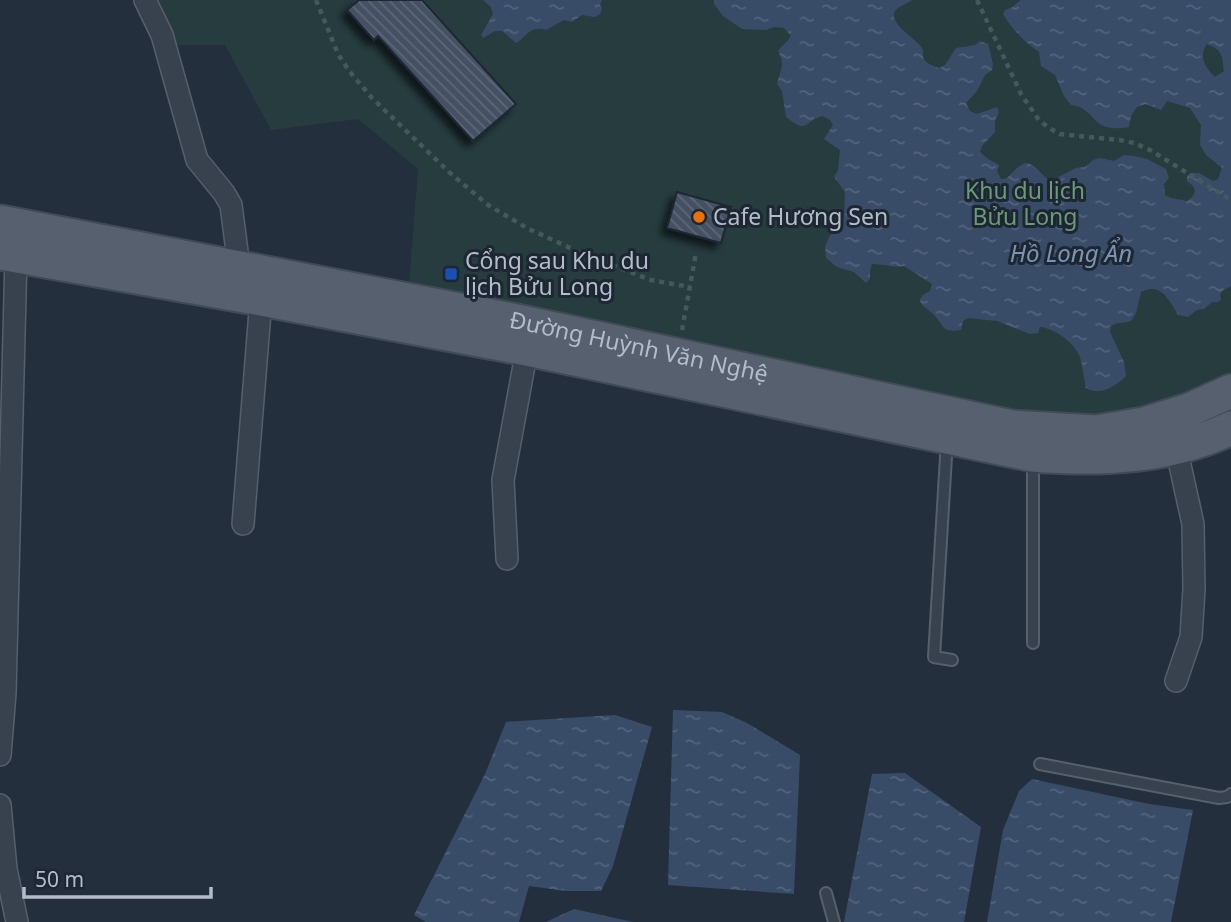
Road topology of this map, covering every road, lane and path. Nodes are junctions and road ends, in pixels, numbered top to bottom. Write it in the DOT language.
graph roads {
  1 [pos="145,0"];
  2 [pos="316,0"];
  3 [pos="977,0"];
  4 [pos="1231,200"];
  5 [pos="9,239"];
  6 [pos="696,253"];
  7 [pos="239,267"];
  8 [pos="690,287"];
  9 [pos="261,299"];
  10 [pos="527,349"];
  11 [pos="677,355"];
  12 [pos="1231,391"];
  13 [pos="1231,428"];
  14 [pos="947,438"];
  15 [pos="1176,447"];
  16 [pos="1033,455"];
  17 [pos="243,524"];
  18 [pos="507,559"];
  19 [pos="1033,643"];
  20 [pos="952,660"];
  21 [pos="1176,681"];
  22 [pos="0,755"];
  23 [pos="1040,764"];
  24 [pos="1231,794"];
  25 [pos="0,805"];
  26 [pos="826,893"];
  27 [pos="17,922"];
  28 [pos="834,922"];
  1 -- 7 [label="street"];
  2 -- 8 [label="path"];
  3 -- 4 [label="path"];
  5 -- 7 [label="main road, Đường Huỳnh Văn Nghệ"];
  5 -- 9 [label="main road, Đường Huỳnh Văn Nghệ"];
  5 -- 22 [label="street"];
  6 -- 8 [label="path"];
  7 -- 11 [label="main road, Đường Huỳnh Văn Nghệ"];
  8 -- 11 [label="path"];
  9 -- 10 [label="main road, Đường Huỳnh Văn Nghệ"];
  9 -- 17 [label="street"];
  10 -- 14 [label="main road, Đường Huỳnh Văn Nghệ"];
  10 -- 18 [label="street"];
  11 -- 12 [label="main road, Đường Huỳnh Văn Nghệ"];
  13 -- 15 [label="main road, Đường Huỳnh Văn Nghệ"];
  14 -- 16 [label="main road, Đường Huỳnh Văn Nghệ"];
  14 -- 20 [label="lane"];
  15 -- 16 [label="main road, Đường Huỳnh Văn Nghệ"];
  15 -- 21 [label="street"];
  16 -- 19 [label="lane"];
  23 -- 24 [label="lane"];
  25 -- 27 [label="street"];
  26 -- 28 [label="lane"];
}
